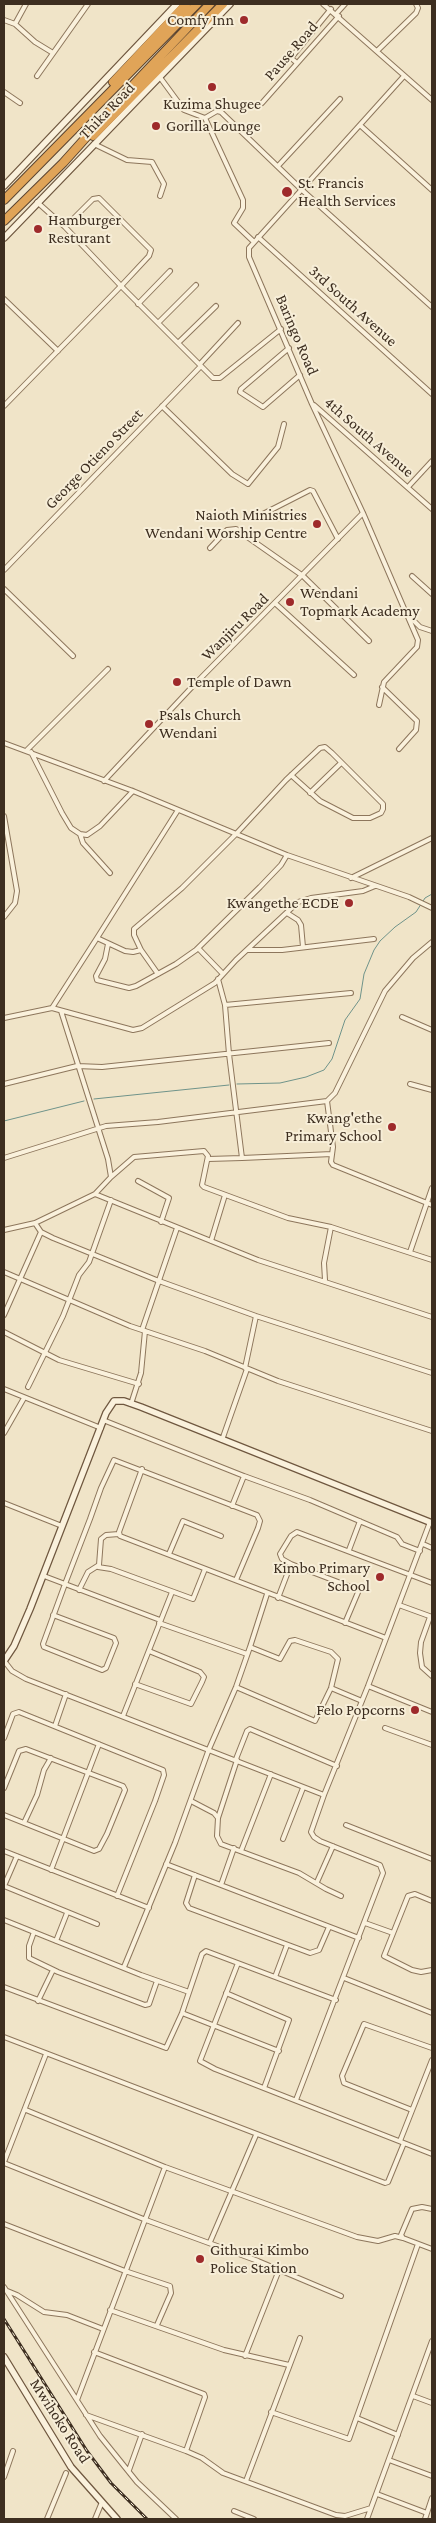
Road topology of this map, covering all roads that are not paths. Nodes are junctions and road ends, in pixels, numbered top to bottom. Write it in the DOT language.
graph roads {
  1 [pos="26,4"];
  2 [pos="88,4"];
  3 [pos="177,4"];
  4 [pos="186,4"];
  5 [pos="197,4"];
  6 [pos="210,4"];
  7 [pos="223,4"];
  8 [pos="230,4"];
  9 [pos="325,4"];
  10 [pos="345,4"];
  11 [pos="416,4"];
  12 [pos="331,10"];
  13 [pos="337,15"];
  14 [pos="4,20"];
  15 [pos="15,24"];
  16 [pos="377,51"];
  17 [pos="54,53"];
  18 [pos="297,63"];
  19 [pos="37,76"];
  20 [pos="160,76"];
  21 [pos="404,76"];
  22 [pos="4,92"];
  23 [pos="340,99"];
  24 [pos="432,99"];
  25 [pos="20,103"];
  26 [pos="262,103"];
  27 [pos="205,118"];
  28 [pos="361,126"];
  29 [pos="94,144"];
  30 [pos="52,150"];
  31 [pos="63,163"];
  32 [pos="278,166"];
  33 [pos="4,186"];
  34 [pos="302,190"];
  35 [pos="432,190"];
  36 [pos="160,196"];
  37 [pos="4,200"];
  38 [pos="37,202"];
  39 [pos="4,221"];
  40 [pos="65,227"];
  41 [pos="258,237"];
  42 [pos="4,238"];
  43 [pos="254,242"];
  44 [pos="170,271"];
  45 [pos="196,285"];
  46 [pos="121,286"];
  47 [pos="4,299"];
  48 [pos="138,304"];
  49 [pos="216,306"];
  50 [pos="432,307"];
  51 [pos="158,323"];
  52 [pos="238,323"];
  53 [pos="281,329"];
  54 [pos="178,343"];
  55 [pos="289,348"];
  56 [pos="58,351"];
  57 [pos="200,365"];
  58 [pos="300,375"];
  59 [pos="432,394"];
  60 [pos="312,404"];
  61 [pos="4,406"];
  62 [pos="162,406"];
  63 [pos="284,424"];
  64 [pos="432,461"];
  65 [pos="408,487"];
  66 [pos="432,509"];
  67 [pos="363,513"];
  68 [pos="259,516"];
  69 [pos="338,539"];
  70 [pos="210,548"];
  71 [pos="4,570"];
  72 [pos="303,576"];
  73 [pos="412,576"];
  74 [pos="4,589"];
  75 [pos="432,594"];
  76 [pos="276,604"];
  77 [pos="406,613"];
  78 [pos="432,631"];
  79 [pos="369,641"];
  80 [pos="73,656"];
  81 [pos="108,669"];
  82 [pos="354,675"];
  83 [pos="382,687"];
  84 [pos="378,705"];
  85 [pos="4,743"];
  86 [pos="399,749"];
  87 [pos="29,751"];
  88 [pos="341,763"];
  89 [pos="291,775"];
  90 [pos="104,780"];
  91 [pos="133,792"];
  92 [pos="310,793"];
  93 [pos="178,810"];
  94 [pos="4,816"];
  95 [pos="80,834"];
  96 [pos="236,834"];
  97 [pos="432,839"];
  98 [pos="287,855"];
  99 [pos="110,872"];
  100 [pos="351,878"];
  101 [pos="375,886"];
  102 [pos="432,908"];
  103 [pos="286,912"];
  104 [pos="4,918"];
  105 [pos="96,938"];
  106 [pos="374,939"];
  107 [pos="432,942"];
  108 [pos="108,944"];
  109 [pos="303,947"];
  110 [pos="198,948"];
  111 [pos="141,950"];
  112 [pos="248,950"];
  113 [pos="158,974"];
  114 [pos="223,974"];
  115 [pos="218,979"];
  116 [pos="351,993"];
  117 [pos="225,1005"];
  118 [pos="52,1008"];
  119 [pos="61,1011"];
  120 [pos="402,1017"];
  121 [pos="4,1018"];
  122 [pos="432,1030"];
  123 [pos="329,1042"];
  124 [pos="229,1054"];
  125 [pos="77,1066"];
  126 [pos="4,1084"];
  127 [pos="410,1084"];
  128 [pos="432,1090"];
  129 [pos="327,1102"];
  130 [pos="236,1113"];
  131 [pos="99,1130"];
  132 [pos="332,1154"];
  133 [pos="4,1158"];
  134 [pos="242,1158"];
  135 [pos="208,1159"];
  136 [pos="111,1177"];
  137 [pos="138,1181"];
  138 [pos="432,1188"];
  139 [pos="95,1194"];
  140 [pos="225,1195"];
  141 [pos="111,1200"];
  142 [pos="430,1204"];
  143 [pos="161,1222"];
  144 [pos="35,1223"];
  145 [pos="331,1227"];
  146 [pos="177,1228"];
  147 [pos="4,1230"];
  148 [pos="41,1232"];
  149 [pos="211,1241"];
  150 [pos="410,1252"];
  151 [pos="92,1255"];
  152 [pos="432,1260"];
  153 [pos="4,1272"];
  154 [pos="21,1278"];
  155 [pos="325,1280"];
  156 [pos="159,1281"];
  157 [pos="70,1300"];
  158 [pos="4,1315"];
  159 [pos="256,1316"];
  160 [pos="432,1317"];
  161 [pos="143,1330"];
  162 [pos="4,1332"];
  163 [pos="46,1352"];
  164 [pos="246,1369"];
  165 [pos="432,1372"];
  166 [pos="139,1384"];
  167 [pos="28,1387"];
  168 [pos="4,1389"];
  169 [pos="24,1398"];
  170 [pos="131,1404"];
  171 [pos="103,1420"];
  172 [pos="101,1428"];
  173 [pos="432,1431"];
  174 [pos="4,1433"];
  175 [pos="222,1440"];
  176 [pos="142,1469"];
  177 [pos="244,1476"];
  178 [pos="4,1503"];
  179 [pos="232,1506"];
  180 [pos="360,1521"];
  181 [pos="431,1523"];
  182 [pos="62,1526"];
  183 [pos="119,1534"];
  184 [pos="221,1536"];
  185 [pos="423,1544"];
  186 [pos="432,1548"];
  187 [pos="349,1550"];
  188 [pos="420,1551"];
  189 [pos="169,1554"];
  190 [pos="291,1564"];
  191 [pos="98,1567"];
  192 [pos="205,1569"];
  193 [pos="411,1574"];
  194 [pos="44,1576"];
  195 [pos="236,1580"];
  196 [pos="432,1583"];
  197 [pos="65,1584"];
  198 [pos="79,1590"];
  199 [pos="172,1592"];
  200 [pos="267,1594"];
  201 [pos="278,1598"];
  202 [pos="398,1605"];
  203 [pos="53,1615"];
  204 [pos="431,1617"];
  205 [pos="159,1621"];
  206 [pos="345,1623"];
  207 [pos="386,1638"];
  208 [pos="250,1647"];
  209 [pos="149,1652"];
  210 [pos="247,1654"];
  211 [pos="5,1662"];
  212 [pos="432,1676"];
  213 [pos="135,1684"];
  214 [pos="368,1686"];
  215 [pos="236,1687"];
  216 [pos="331,1688"];
  217 [pos="66,1694"];
  218 [pos="362,1700"];
  219 [pos="432,1712"];
  220 [pos="123,1716"];
  221 [pos="4,1718"];
  222 [pos="10,1721"];
  223 [pos="55,1726"];
  224 [pos="385,1728"];
  225 [pos="4,1738"];
  226 [pos="99,1744"];
  227 [pos="432,1745"];
  228 [pos="209,1749"];
  229 [pos="51,1758"];
  230 [pos="236,1760"];
  231 [pos="337,1766"];
  232 [pos="88,1774"];
  233 [pos="270,1774"];
  234 [pos="4,1788"];
  235 [pos="303,1788"];
  236 [pos="324,1795"];
  237 [pos="191,1800"];
  238 [pos="4,1815"];
  239 [pos="218,1818"];
  240 [pos="24,1823"];
  241 [pos="346,1825"];
  242 [pos="63,1839"];
  243 [pos="284,1839"];
  244 [pos="334,1846"];
  245 [pos="234,1848"];
  246 [pos="4,1851"];
  247 [pos="241,1851"];
  248 [pos="17,1856"];
  249 [pos="432,1859"];
  250 [pos="166,1864"];
  251 [pos="51,1870"];
  252 [pos="196,1875"];
  253 [pos="317,1882"];
  254 [pos="221,1885"];
  255 [pos="4,1886"];
  256 [pos="116,1896"];
  257 [pos="341,1896"];
  258 [pos="432,1901"];
  259 [pos="148,1908"];
  260 [pos="67,1913"];
  261 [pos="4,1920"];
  262 [pos="365,1923"];
  263 [pos="97,1924"];
  264 [pos="329,1927"];
  265 [pos="34,1932"];
  266 [pos="393,1933"];
  267 [pos="359,1938"];
  268 [pos="56,1942"];
  269 [pos="287,1945"];
  270 [pos="238,1963"];
  271 [pos="124,1968"];
  272 [pos="53,1970"];
  273 [pos="432,1970"];
  274 [pos="275,1977"];
  275 [pos="344,1978"];
  276 [pos="157,1981"];
  277 [pos="4,1987"];
  278 [pos="189,1992"];
  279 [pos="226,1993"];
  280 [pos="336,2000"];
  281 [pos="38,2001"];
  282 [pos="182,2013"];
  283 [pos="432,2013"];
  284 [pos="213,2025"];
  285 [pos="4,2037"];
  286 [pos="432,2048"];
  287 [pos="279,2051"];
  288 [pos="46,2054"];
  289 [pos="432,2060"];
  290 [pos="264,2088"];
  291 [pos="296,2100"];
  292 [pos="26,2110"];
  293 [pos="412,2110"];
  294 [pos="256,2135"];
  295 [pos="400,2141"];
  296 [pos="404,2143"];
  297 [pos="432,2154"];
  298 [pos="4,2162"];
  299 [pos="165,2167"];
  300 [pos="232,2190"];
  301 [pos="432,2209"];
  302 [pos="146,2220"];
  303 [pos="4,2224"];
  304 [pos="403,2238"];
  305 [pos="210,2242"];
  306 [pos="418,2244"];
  307 [pos="432,2249"];
  308 [pos="279,2270"];
  309 [pos="125,2272"];
  310 [pos="5,2289"];
  311 [pos="341,2296"];
  312 [pos="110,2310"];
  313 [pos="156,2325"];
  314 [pos="103,2329"];
  315 [pos="300,2338"];
  316 [pos="432,2341"];
  317 [pos="94,2352"];
  318 [pos="245,2356"];
  319 [pos="4,2357"];
  320 [pos="289,2365"];
  321 [pos="413,2396"];
  322 [pos="77,2400"];
  323 [pos="432,2403"];
  324 [pos="271,2412"];
  325 [pos="86,2415"];
  326 [pos="357,2418"];
  327 [pos="142,2434"];
  328 [pos="398,2435"];
  329 [pos="13,2451"];
  330 [pos="186,2451"];
  331 [pos="389,2460"];
  332 [pos="128,2470"];
  333 [pos="66,2473"];
  334 [pos="432,2476"];
  335 [pos="4,2477"];
  336 [pos="246,2481"];
  337 [pos="377,2494"];
  338 [pos="432,2498"];
  339 [pos="102,2502"];
  340 [pos="371,2508"];
  341 [pos="234,2511"];
  342 [pos="427,2513"];
  343 [pos="47,2519"];
  344 [pos="95,2519"];
  345 [pos="117,2519"];
  346 [pos="176,2519"];
  347 [pos="254,2519"];
  348 [pos="367,2519"];
  349 [pos="425,2519"];
  1 -- 15 [label="street"];
  2 -- 17 [label="street"];
  3 -- 33 [label="street, Thika Road"];
  4 -- 30 [label="highway"];
  5 -- 30 [label="highway, Thika Road"];
  6 -- 31 [label="highway, Thika Road"];
  7 -- 31 [label="highway"];
  8 -- 20 [label="street, Thika Road"];
  9 -- 12 [label="street"];
  10 -- 13 [label="street, Pause Road"];
  11 -- 16 [label="street"];
  12 -- 13 [label="street"];
  12 -- 18 [label="street"];
  13 -- 16 [label="street"];
  13 -- 18 [label="street, Pause Road"];
  14 -- 15 [label="street"];
  15 -- 17 [label="street"];
  16 -- 21 [label="street"];
  17 -- 19 [label="street"];
  18 -- 26 [label="street, Pause Road"];
  20 -- 27 [label="street"];
  20 -- 29 [label="street, Thika Road"];
  21 -- 24 [label="street"];
  21 -- 28 [label="street"];
  22 -- 25 [label="street"];
  23 -- 32 [label="street"];
  27 -- 32 [label="street"];
  27 -- 43 [label="street"];
  28 -- 34 [label="street"];
  28 -- 35 [label="street"];
  29 -- 36 [label="street"];
  29 -- 38 [label="street, Thika Road"];
  30 -- 37 [label="highway, Thika Road"];
  31 -- 39 [label="highway, Thika Road"];
  32 -- 34 [label="street"];
  34 -- 41 [label="street"];
  34 -- 50 [label="street"];
  38 -- 40 [label="street"];
  38 -- 42 [label="street, Thika Road"];
  40 -- 46 [label="street"];
  40 -- 46 [label="street"];
  41 -- 43 [label="street"];
  41 -- 59 [label="street, 3rd South Avenue"];
  43 -- 53 [label="street, Baringo Road"];
  44 -- 48 [label="street"];
  45 -- 51 [label="street"];
  46 -- 48 [label="street"];
  46 -- 56 [label="street"];
  47 -- 56 [label="street"];
  48 -- 51 [label="street"];
  49 -- 54 [label="street"];
  51 -- 54 [label="street"];
  52 -- 57 [label="street, George Otieno Street"];
  53 -- 55 [label="street, Baringo Road"];
  53 -- 57 [label="street"];
  54 -- 57 [label="street"];
  55 -- 58 [label="street, Baringo Road"];
  55 -- 58 [label="street"];
  56 -- 61 [label="street"];
  57 -- 62 [label="street, George Otieno Street"];
  58 -- 60 [label="street, Baringo Road"];
  60 -- 65 [label="street, 4th South Avenue"];
  60 -- 67 [label="street, Baringo Road"];
  62 -- 63 [label="street"];
  62 -- 71 [label="street, George Otieno Street"];
  64 -- 65 [label="street"];
  65 -- 66 [label="street, 4th South Avenue"];
  67 -- 69 [label="street, Wanjiru Road"];
  67 -- 77 [label="street, Baringo Road"];
  68 -- 69 [label="street"];
  69 -- 72 [label="street, Wanjiru Road"];
  70 -- 72 [label="street"];
  72 -- 76 [label="street, Wanjiru Road"];
  72 -- 79 [label="street"];
  73 -- 75 [label="street"];
  74 -- 80 [label="street"];
  76 -- 82 [label="street"];
  76 -- 90 [label="street, Wanjiru Road"];
  77 -- 78 [label="street, Baringo Road"];
  77 -- 83 [label="street"];
  81 -- 87 [label="street"];
  83 -- 84 [label="street"];
  83 -- 86 [label="street"];
  85 -- 87 [label="street"];
  87 -- 90 [label="street"];
  87 -- 95 [label="street"];
  88 -- 89 [label="street"];
  88 -- 92 [label="street"];
  88 -- 92 [label="street"];
  89 -- 92 [label="street"];
  89 -- 96 [label="street"];
  90 -- 91 [label="street"];
  91 -- 93 [label="street"];
  91 -- 95 [label="street"];
  93 -- 96 [label="street"];
  93 -- 105 [label="street"];
  94 -- 104 [label="street"];
  95 -- 99 [label="street"];
  96 -- 98 [label="street"];
  96 -- 111 [label="street"];
  97 -- 100 [label="street"];
  98 -- 100 [label="street"];
  98 -- 110 [label="street"];
  100 -- 101 [label="street"];
  101 -- 102 [label="street"];
  101 -- 103 [label="street"];
  103 -- 109 [label="street"];
  103 -- 112 [label="street"];
  105 -- 108 [label="street"];
  105 -- 118 [label="street"];
  106 -- 109 [label="street"];
  107 -- 129 [label="street"];
  108 -- 111 [label="street"];
  108 -- 113 [label="street"];
  109 -- 112 [label="street"];
  110 -- 113 [label="street"];
  110 -- 114 [label="street"];
  111 -- 113 [label="street"];
  112 -- 114 [label="street"];
  114 -- 115 [label="street"];
  115 -- 117 [label="street"];
  115 -- 119 [label="street"];
  116 -- 117 [label="street"];
  117 -- 124 [label="street"];
  118 -- 119 [label="street"];
  118 -- 121 [label="street"];
  119 -- 125 [label="street"];
  120 -- 122 [label="street"];
  123 -- 124 [label="street"];
  124 -- 125 [label="street"];
  124 -- 130 [label="street"];
  125 -- 126 [label="street"];
  125 -- 131 [label="street"];
  127 -- 128 [label="street"];
  129 -- 130 [label="street"];
  129 -- 132 [label="street"];
  130 -- 131 [label="street"];
  130 -- 134 [label="street"];
  131 -- 133 [label="street"];
  131 -- 136 [label="street"];
  132 -- 134 [label="street"];
  132 -- 142 [label="street"];
  134 -- 135 [label="street"];
  135 -- 136 [label="street"];
  135 -- 140 [label="street"];
  136 -- 139 [label="street"];
  137 -- 143 [label="street"];
  138 -- 142 [label="street"];
  139 -- 141 [label="street"];
  139 -- 144 [label="street"];
  140 -- 145 [label="street"];
  140 -- 149 [label="street"];
  141 -- 143 [label="street"];
  141 -- 151 [label="street"];
  142 -- 150 [label="street"];
  143 -- 146 [label="street"];
  144 -- 147 [label="street"];
  144 -- 148 [label="street"];
  145 -- 150 [label="street"];
  145 -- 155 [label="street"];
  146 -- 149 [label="street"];
  146 -- 156 [label="street"];
  148 -- 151 [label="street"];
  148 -- 154 [label="street"];
  149 -- 155 [label="street"];
  150 -- 152 [label="street"];
  151 -- 156 [label="street"];
  151 -- 157 [label="street"];
  153 -- 154 [label="street"];
  154 -- 157 [label="street"];
  154 -- 158 [label="street"];
  155 -- 160 [label="street"];
  156 -- 159 [label="street"];
  156 -- 161 [label="street"];
  157 -- 161 [label="street"];
  157 -- 163 [label="street"];
  159 -- 164 [label="street"];
  159 -- 165 [label="street"];
  161 -- 164 [label="street"];
  161 -- 166 [label="street"];
  162 -- 163 [label="street"];
  163 -- 166 [label="street"];
  163 -- 167 [label="street"];
  164 -- 173 [label="street"];
  164 -- 175 [label="street"];
  166 -- 170 [label="street"];
  168 -- 169 [label="street"];
  169 -- 172 [label="street"];
  169 -- 174 [label="street"];
  170 -- 171 [label="street"];
  170 -- 175 [label="street"];
  171 -- 172 [label="street"];
  171 -- 177 [label="street"];
  172 -- 182 [label="street"];
  175 -- 181 [label="street"];
  176 -- 179 [label="street"];
  176 -- 183 [label="street"];
  176 -- 197 [label="street"];
  177 -- 179 [label="street"];
  177 -- 180 [label="street"];
  178 -- 182 [label="street"];
  179 -- 195 [label="street"];
  180 -- 187 [label="street"];
  180 -- 188 [label="street"];
  181 -- 185 [label="street"];
  182 -- 194 [label="street"];
  183 -- 189 [label="street"];
  183 -- 191 [label="street"];
  184 -- 189 [label="street"];
  185 -- 186 [label="street"];
  185 -- 188 [label="street"];
  187 -- 190 [label="street"];
  187 -- 193 [label="street"];
  188 -- 193 [label="street"];
  189 -- 192 [label="street"];
  190 -- 201 [label="street"];
  190 -- 206 [label="street"];
  191 -- 198 [label="street"];
  191 -- 199 [label="street"];
  192 -- 195 [label="street"];
  192 -- 199 [label="street"];
  193 -- 196 [label="street"];
  193 -- 202 [label="street"];
  194 -- 197 [label="street"];
  194 -- 211 [label="street"];
  195 -- 200 [label="street"];
  197 -- 198 [label="street"];
  197 -- 203 [label="street"];
  198 -- 205 [label="street"];
  199 -- 205 [label="street"];
  200 -- 201 [label="street"];
  200 -- 208 [label="street"];
  201 -- 206 [label="street"];
  202 -- 204 [label="street"];
  202 -- 207 [label="street"];
  203 -- 203 [label="street"];
  204 -- 212 [label="street"];
  205 -- 209 [label="street"];
  205 -- 210 [label="street"];
  206 -- 207 [label="street"];
  207 -- 214 [label="street"];
  208 -- 210 [label="street"];
  208 -- 216 [label="street"];
  209 -- 213 [label="street"];
  209 -- 213 [label="street"];
  210 -- 215 [label="street"];
  211 -- 217 [label="street"];
  213 -- 220 [label="street"];
  214 -- 218 [label="street"];
  214 -- 219 [label="street"];
  215 -- 216 [label="street"];
  215 -- 228 [label="street"];
  216 -- 218 [label="street"];
  217 -- 220 [label="street"];
  217 -- 223 [label="street"];
  218 -- 231 [label="street"];
  220 -- 228 [label="street"];
  221 -- 222 [label="street"];
  222 -- 223 [label="street"];
  222 -- 225 [label="street"];
  223 -- 226 [label="street"];
  224 -- 227 [label="street"];
  226 -- 232 [label="street"];
  226 -- 256 [label="street"];
  228 -- 230 [label="street"];
  228 -- 237 [label="street"];
  229 -- 232 [label="street"];
  229 -- 234 [label="street"];
  229 -- 240 [label="street"];
  230 -- 231 [label="street"];
  230 -- 233 [label="street"];
  230 -- 239 [label="street"];
  231 -- 236 [label="street"];
  232 -- 242 [label="street"];
  232 -- 242 [label="street"];
  233 -- 235 [label="street"];
  233 -- 247 [label="street"];
  235 -- 236 [label="street"];
  235 -- 243 [label="street"];
  236 -- 244 [label="street"];
  237 -- 239 [label="street"];
  237 -- 250 [label="street"];
  238 -- 240 [label="street"];
  239 -- 245 [label="street"];
  240 -- 242 [label="street"];
  241 -- 249 [label="street"];
  242 -- 251 [label="street"];
  244 -- 253 [label="street"];
  244 -- 262 [label="street"];
  245 -- 247 [label="street"];
  245 -- 254 [label="street"];
  246 -- 248 [label="street"];
  247 -- 253 [label="street"];
  248 -- 251 [label="street"];
  248 -- 255 [label="street"];
  250 -- 252 [label="street"];
  250 -- 259 [label="street"];
  251 -- 256 [label="street"];
  252 -- 254 [label="street"];
  252 -- 269 [label="street"];
  253 -- 257 [label="street"];
  254 -- 264 [label="street"];
  255 -- 260 [label="street"];
  256 -- 259 [label="street"];
  258 -- 266 [label="street"];
  259 -- 271 [label="street"];
  260 -- 263 [label="street"];
  260 -- 268 [label="street"];
  261 -- 265 [label="street"];
  262 -- 266 [label="street"];
  262 -- 267 [label="street"];
  264 -- 267 [label="street"];
  264 -- 269 [label="street"];
  265 -- 268 [label="street"];
  265 -- 272 [label="street"];
  266 -- 273 [label="street"];
  267 -- 275 [label="street"];
  268 -- 271 [label="street"];
  269 -- 274 [label="street"];
  270 -- 274 [label="street"];
  270 -- 278 [label="street"];
  270 -- 279 [label="street"];
  271 -- 276 [label="street"];
  272 -- 276 [label="street"];
  272 -- 281 [label="street"];
  274 -- 280 [label="street"];
  275 -- 280 [label="street"];
  275 -- 283 [label="street"];
  276 -- 278 [label="street"];
  277 -- 281 [label="street"];
  278 -- 282 [label="street"];
  279 -- 284 [label="street"];
  279 -- 287 [label="street"];
  280 -- 291 [label="street"];
  281 -- 282 [label="street"];
  282 -- 284 [label="street"];
  284 -- 287 [label="street"];
  284 -- 290 [label="street"];
  285 -- 288 [label="street"];
  286 -- 293 [label="street"];
  287 -- 290 [label="street"];
  288 -- 292 [label="street"];
  288 -- 294 [label="street"];
  289 -- 293 [label="street"];
  290 -- 291 [label="street"];
  291 -- 295 [label="street"];
  292 -- 298 [label="street"];
  292 -- 299 [label="street"];
  293 -- 295 [label="street"];
  294 -- 296 [label="street"];
  294 -- 300 [label="street"];
  295 -- 296 [label="street"];
  296 -- 297 [label="street"];
  298 -- 302 [label="street"];
  299 -- 300 [label="street"];
  299 -- 302 [label="street"];
  300 -- 304 [label="street"];
  300 -- 305 [label="street"];
  301 -- 304 [label="street"];
  302 -- 305 [label="street"];
  302 -- 309 [label="street"];
  303 -- 309 [label="street"];
  304 -- 306 [label="street"];
  305 -- 308 [label="street"];
  306 -- 307 [label="street"];
  306 -- 326 [label="street"];
  308 -- 311 [label="street"];
  308 -- 318 [label="street"];
  309 -- 312 [label="street"];
  309 -- 313 [label="street"];
  310 -- 314 [label="street"];
  310 -- 322 [label="street"];
  312 -- 313 [label="street"];
  312 -- 314 [label="street"];
  313 -- 318 [label="street"];
  314 -- 317 [label="street"];
  315 -- 320 [label="street"];
  316 -- 321 [label="street"];
  317 -- 322 [label="street"];
  317 -- 330 [label="street"];
  318 -- 320 [label="street"];
  319 -- 339 [label="street, Mwihoko Road"];
  320 -- 324 [label="street"];
  321 -- 323 [label="street"];
  321 -- 328 [label="street"];
  322 -- 325 [label="street"];
  324 -- 326 [label="street"];
  324 -- 336 [label="street"];
  325 -- 327 [label="street"];
  325 -- 332 [label="street"];
  326 -- 328 [label="street"];
  327 -- 330 [label="street"];
  327 -- 332 [label="street"];
  328 -- 331 [label="street"];
  329 -- 335 [label="street"];
  330 -- 336 [label="street"];
  331 -- 334 [label="street"];
  331 -- 337 [label="street"];
  332 -- 346 [label="street"];
  333 -- 343 [label="street"];
  336 -- 340 [label="street"];
  337 -- 340 [label="street"];
  337 -- 342 [label="street"];
  338 -- 342 [label="street"];
  339 -- 344 [label="street"];
  339 -- 345 [label="street, Mwihoko Road"];
  340 -- 348 [label="street"];
  341 -- 347 [label="street"];
  342 -- 349 [label="street"];
}
